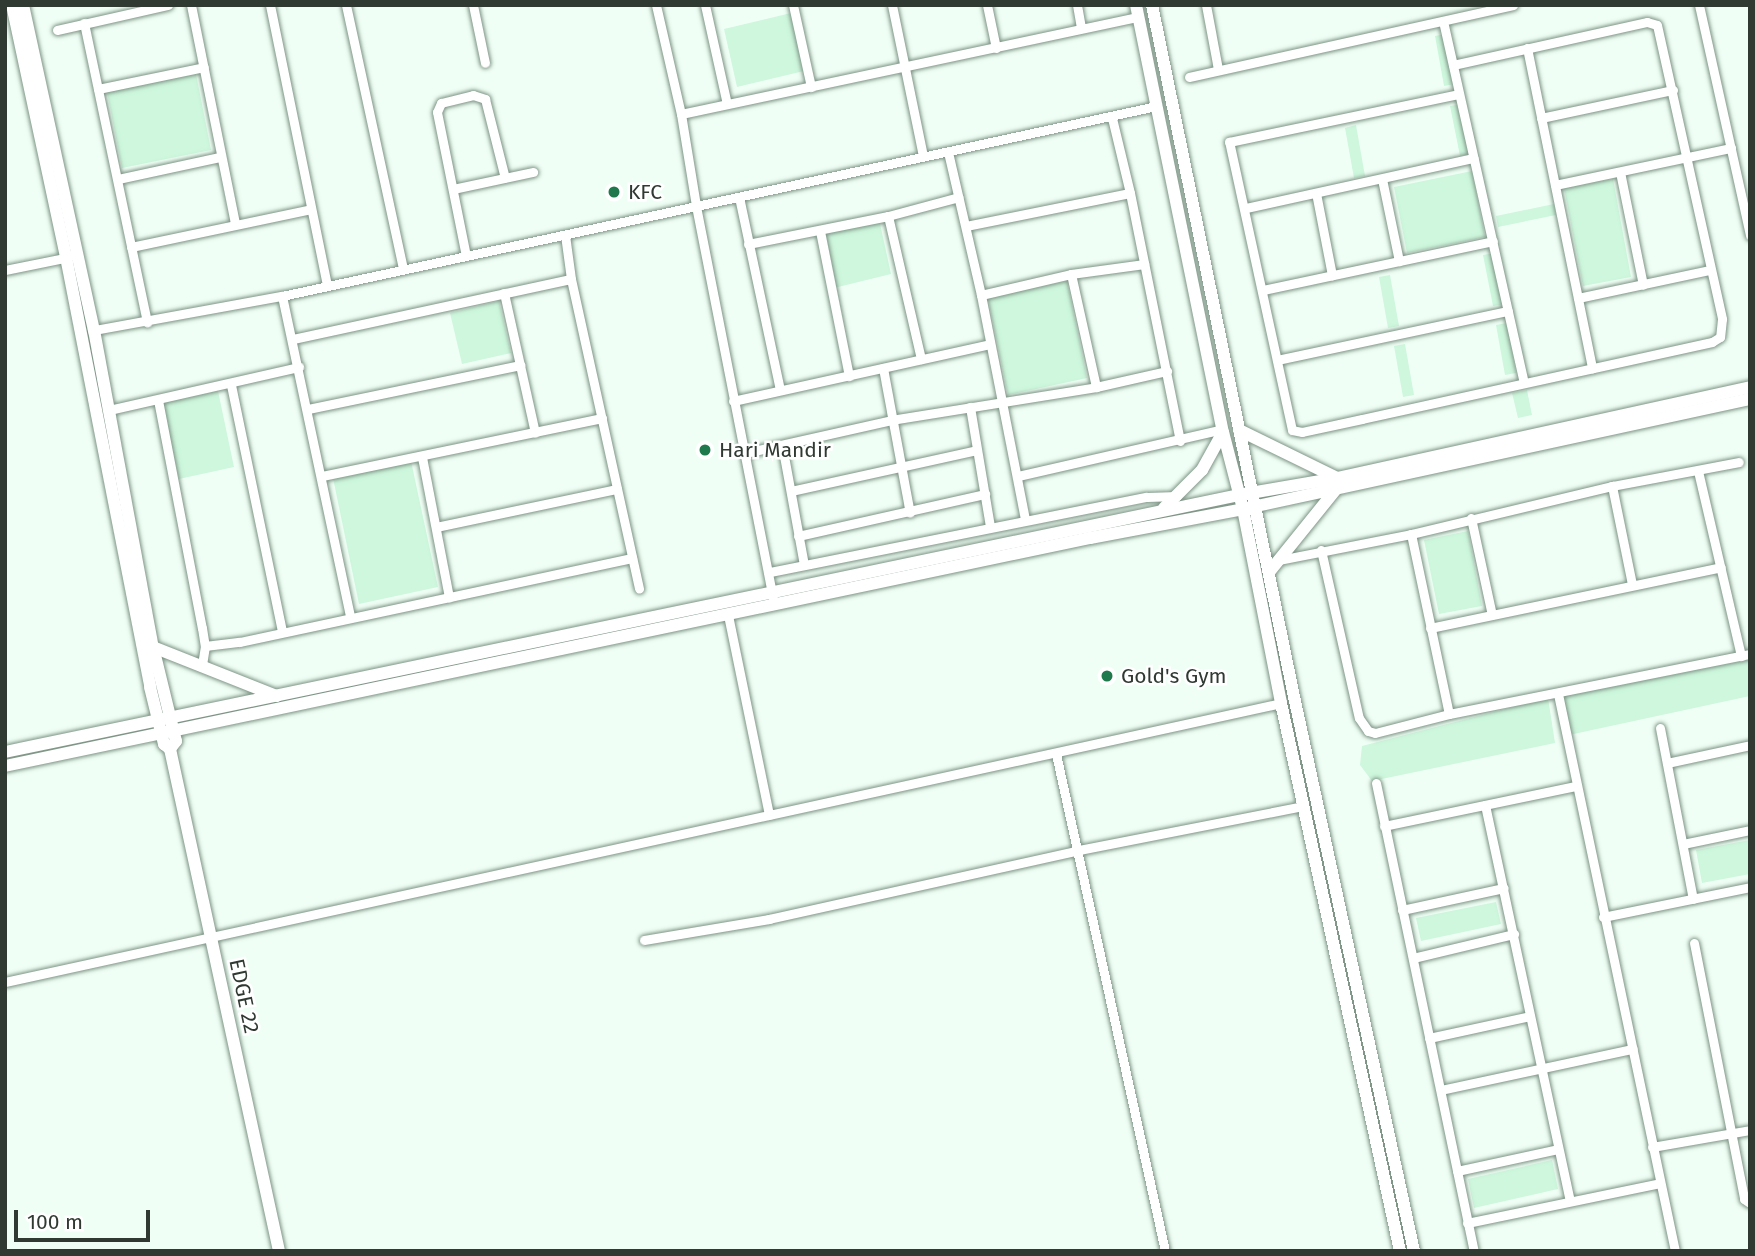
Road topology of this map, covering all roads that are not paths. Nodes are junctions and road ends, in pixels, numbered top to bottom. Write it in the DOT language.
graph roads {
  1 [pos="12,5"];
  2 [pos="23,5"];
  3 [pos="169,5"];
  4 [pos="191,5"];
  5 [pos="270,5"];
  6 [pos="346,5"];
  7 [pos="473,5"];
  8 [pos="656,5"];
  9 [pos="705,5"];
  10 [pos="793,5"];
  11 [pos="892,5"];
  12 [pos="988,5"];
  13 [pos="1076,5"];
  14 [pos="1152,5"];
  15 [pos="1206,5"];
  16 [pos="1699,5"];
  17 [pos="1509,6"];
  18 [pos="1137,11"];
  19 [pos="1443,21"];
  20 [pos="84,23"];
  21 [pos="1081,28"];
  22 [pos="57,30"];
  23 [pos="996,48"];
  24 [pos="1527,48"];
  25 [pos="485,63"];
  26 [pos="1453,65"];
  27 [pos="204,66"];
  28 [pos="905,68"];
  29 [pos="1219,69"];
  30 [pos="1189,77"];
  31 [pos="811,87"];
  32 [pos="98,89"];
  33 [pos="1673,90"];
  34 [pos="1458,94"];
  35 [pos="726,104"];
  36 [pos="1156,106"];
  37 [pos="681,114"];
  38 [pos="1112,118"];
  39 [pos="1541,118"];
  40 [pos="1731,148"];
  41 [pos="948,152"];
  42 [pos="923,156"];
  43 [pos="220,157"];
  44 [pos="1687,157"];
  45 [pos="1474,158"];
  46 [pos="533,172"];
  47 [pos="1619,172"];
  48 [pos="505,178"];
  49 [pos="118,179"];
  50 [pos="1382,179"];
  51 [pos="1555,185"];
  52 [pos="453,189"];
  53 [pos="1130,193"];
  54 [pos="1315,193"];
  55 [pos="739,197"];
  56 [pos="959,197"];
  57 [pos="696,206"];
  58 [pos="1246,208"];
  59 [pos="311,209"];
  60 [pos="888,216"];
  61 [pos="235,224"];
  62 [pos="966,226"];
  63 [pos="820,231"];
  64 [pos="565,235"];
  65 [pos="1750,235"];
  66 [pos="1493,241"];
  67 [pos="748,244"];
  68 [pos="131,247"];
  69 [pos="72,256"];
  70 [pos="466,256"];
  71 [pos="1398,261"];
  72 [pos="1144,264"];
  73 [pos="403,269"];
  74 [pos="5,270"];
  75 [pos="1710,270"];
  76 [pos="1071,275"];
  77 [pos="1332,275"];
  78 [pos="571,279"];
  79 [pos="327,284"];
  80 [pos="1643,285"];
  81 [pos="1263,290"];
  82 [pos="504,293"];
  83 [pos="981,295"];
  84 [pos="282,296"];
  85 [pos="1578,298"];
  86 [pos="1508,311"];
  87 [pos="147,323"];
  88 [pos="94,330"];
  89 [pos="293,339"];
  90 [pos="990,344"];
  91 [pos="921,359"];
  92 [pos="1277,360"];
  93 [pos="520,365"];
  94 [pos="299,367"];
  95 [pos="883,368"];
  96 [pos="1592,368"];
  97 [pos="1167,371"];
  98 [pos="849,376"];
  99 [pos="1524,383"];
  100 [pos="231,385"];
  101 [pos="1096,387"];
  102 [pos="1750,387"];
  103 [pos="780,390"];
  104 [pos="1750,399"];
  105 [pos="158,400"];
  106 [pos="733,401"];
  107 [pos="1003,403"];
  108 [pos="970,407"];
  109 [pos="307,409"];
  110 [pos="109,410"];
  111 [pos="602,418"];
  112 [pos="891,420"];
  113 [pos="1223,430"];
  114 [pos="1239,430"];
  115 [pos="535,433"];
  116 [pos="1180,441"];
  117 [pos="782,445"];
  118 [pos="977,450"];
  119 [pos="745,453"];
  120 [pos="422,457"];
  121 [pos="1739,462"];
  122 [pos="900,468"];
  123 [pos="1698,471"];
  124 [pos="1018,475"];
  125 [pos="322,476"];
  126 [pos="1337,483"];
  127 [pos="1612,486"];
  128 [pos="617,489"];
  129 [pos="791,491"];
  130 [pos="985,494"];
  131 [pos="1239,495"];
  132 [pos="1180,496"];
  133 [pos="1251,502"];
  134 [pos="1158,512"];
  135 [pos="909,513"];
  136 [pos="1471,518"];
  137 [pos="1025,520"];
  138 [pos="990,526"];
  139 [pos="436,527"];
  140 [pos="1411,534"];
  141 [pos="798,536"];
  142 [pos="1321,550"];
  143 [pos="632,558"];
  144 [pos="1279,560"];
  145 [pos="804,565"];
  146 [pos="1721,568"];
  147 [pos="770,572"];
  148 [pos="1270,572"];
  149 [pos="1632,584"];
  150 [pos="639,589"];
  151 [pos="449,597"];
  152 [pos="773,599"];
  153 [pos="728,615"];
  154 [pos="1492,615"];
  155 [pos="350,616"];
  156 [pos="1430,628"];
  157 [pos="282,631"];
  158 [pos="205,646"];
  159 [pos="153,647"];
  160 [pos="1745,655"];
  161 [pos="202,664"];
  162 [pos="1558,694"];
  163 [pos="277,696"];
  164 [pos="1281,703"];
  165 [pos="1449,714"];
  166 [pos="165,726"];
  167 [pos="1660,728"];
  168 [pos="1750,744"];
  169 [pos="5,752"];
  170 [pos="1056,754"];
  171 [pos="1667,763"];
  172 [pos="5,766"];
  173 [pos="1376,783"];
  174 [pos="1576,786"];
  175 [pos="1485,805"];
  176 [pos="1304,806"];
  177 [pos="769,815"];
  178 [pos="1384,825"];
  179 [pos="1750,830"];
  180 [pos="1683,844"];
  181 [pos="1079,850"];
  182 [pos="1750,887"];
  183 [pos="1504,888"];
  184 [pos="1693,899"];
  185 [pos="1402,910"];
  186 [pos="1603,917"];
  187 [pos="1514,934"];
  188 [pos="211,937"];
  189 [pos="644,940"];
  190 [pos="1694,943"];
  191 [pos="1413,958"];
  192 [pos="5,982"];
  193 [pos="1530,1016"];
  194 [pos="1429,1038"];
  195 [pos="1633,1049"];
  196 [pos="1541,1070"];
  197 [pos="1441,1090"];
  198 [pos="1750,1130"];
  199 [pos="1732,1134"];
  200 [pos="1652,1147"];
  201 [pos="1558,1149"];
  202 [pos="1457,1171"];
  203 [pos="1660,1183"];
  204 [pos="1570,1201"];
  205 [pos="1750,1203"];
  206 [pos="1467,1223"];
  207 [pos="279,1251"];
  208 [pos="1165,1251"];
  209 [pos="1400,1251"];
  210 [pos="1413,1251"];
  211 [pos="1474,1251"];
  212 [pos="1675,1251"];
  1 -- 69 [label="main road"];
  2 -- 69 [label="main road"];
  3 -- 20 [label="street"];
  4 -- 27 [label="street"];
  5 -- 59 [label="street"];
  6 -- 73 [label="street"];
  7 -- 25 [label="street"];
  8 -- 37 [label="street"];
  9 -- 35 [label="street"];
  10 -- 31 [label="street"];
  11 -- 28 [label="street"];
  12 -- 23 [label="street"];
  13 -- 21 [label="street"];
  14 -- 114 [label="main road"];
  15 -- 29 [label="street"];
  16 -- 40 [label="street"];
  17 -- 19 [label="street"];
  18 -- 21 [label="street"];
  18 -- 36 [label="main road"];
  19 -- 26 [label="street"];
  19 -- 29 [label="street"];
  20 -- 22 [label="street"];
  20 -- 32 [label="street"];
  21 -- 23 [label="street"];
  23 -- 28 [label="street"];
  24 -- 26 [label="street"];
  24 -- 33 [label="street"];
  24 -- 39 [label="street"];
  26 -- 34 [label="street"];
  27 -- 32 [label="street"];
  27 -- 43 [label="street"];
  28 -- 31 [label="street"];
  28 -- 42 [label="street"];
  29 -- 30 [label="street"];
  31 -- 35 [label="street"];
  32 -- 49 [label="street"];
  33 -- 39 [label="street"];
  33 -- 44 [label="street"];
  34 -- 45 [label="street"];
  34 -- 58 [label="street"];
  35 -- 37 [label="street"];
  36 -- 38 [label="street"];
  36 -- 113 [label="main road"];
  37 -- 57 [label="street"];
  38 -- 41 [label="street"];
  38 -- 53 [label="street"];
  39 -- 51 [label="street"];
  40 -- 44 [label="street"];
  40 -- 65 [label="street"];
  41 -- 42 [label="street"];
  41 -- 56 [label="street"];
  42 -- 55 [label="street"];
  43 -- 49 [label="street"];
  43 -- 61 [label="street"];
  44 -- 47 [label="street"];
  44 -- 75 [label="street"];
  45 -- 50 [label="street"];
  45 -- 66 [label="street"];
  46 -- 48 [label="street"];
  47 -- 51 [label="street"];
  47 -- 80 [label="street"];
  48 -- 52 [label="street"];
  48 -- 52 [label="street"];
  49 -- 68 [label="street"];
  50 -- 54 [label="street"];
  50 -- 71 [label="street"];
  51 -- 85 [label="street"];
  52 -- 70 [label="street"];
  53 -- 62 [label="street"];
  53 -- 72 [label="street"];
  54 -- 58 [label="street"];
  54 -- 77 [label="street"];
  55 -- 57 [label="street"];
  55 -- 67 [label="street"];
  56 -- 60 [label="street"];
  56 -- 62 [label="street"];
  57 -- 64 [label="street"];
  57 -- 106 [label="street"];
  58 -- 81 [label="street"];
  59 -- 61 [label="street"];
  59 -- 79 [label="street"];
  60 -- 63 [label="street"];
  60 -- 91 [label="street"];
  61 -- 68 [label="street"];
  62 -- 83 [label="street"];
  63 -- 67 [label="street"];
  63 -- 98 [label="street"];
  64 -- 70 [label="street"];
  64 -- 78 [label="street"];
  66 -- 71 [label="street"];
  66 -- 86 [label="street"];
  67 -- 103 [label="street"];
  68 -- 87 [label="street"];
  69 -- 74 [label="street"];
  69 -- 88 [label="main road"];
  69 -- 166 [label="main road"];
  70 -- 73 [label="street"];
  71 -- 77 [label="street"];
  72 -- 76 [label="street"];
  72 -- 97 [label="street"];
  73 -- 79 [label="street"];
  75 -- 80 [label="street"];
  75 -- 96 [label="street"];
  76 -- 83 [label="street"];
  76 -- 101 [label="street"];
  77 -- 81 [label="street"];
  78 -- 82 [label="street"];
  78 -- 111 [label="street"];
  79 -- 84 [label="street"];
  80 -- 85 [label="street"];
  81 -- 92 [label="street"];
  82 -- 89 [label="street"];
  82 -- 93 [label="street"];
  83 -- 90 [label="street"];
  84 -- 87 [label="street"];
  84 -- 89 [label="street"];
  85 -- 96 [label="street"];
  86 -- 92 [label="street"];
  86 -- 99 [label="street"];
  87 -- 88 [label="street"];
  88 -- 110 [label="main road"];
  89 -- 94 [label="street"];
  90 -- 91 [label="street"];
  90 -- 107 [label="street"];
  91 -- 95 [label="street"];
  92 -- 99 [label="street"];
  93 -- 109 [label="street"];
  93 -- 115 [label="street"];
  94 -- 100 [label="street"];
  94 -- 109 [label="street"];
  95 -- 98 [label="street"];
  95 -- 112 [label="street"];
  96 -- 99 [label="street"];
  97 -- 101 [label="street"];
  97 -- 116 [label="street"];
  98 -- 103 [label="street"];
  100 -- 105 [label="street"];
  100 -- 157 [label="street"];
  101 -- 107 [label="street"];
  102 -- 126 [label="main road"];
  103 -- 106 [label="street"];
  104 -- 126 [label="main road"];
  105 -- 110 [label="street"];
  105 -- 158 [label="street"];
  106 -- 119 [label="street"];
  107 -- 108 [label="street"];
  107 -- 124 [label="street"];
  108 -- 112 [label="street"];
  108 -- 118 [label="street"];
  109 -- 125 [label="street"];
  110 -- 159 [label="main road"];
  111 -- 115 [label="street"];
  111 -- 128 [label="street"];
  112 -- 117 [label="street"];
  112 -- 122 [label="street"];
  113 -- 116 [label="street"];
  113 -- 131 [label="main road"];
  113 -- 132 [label="main road"];
  114 -- 126 [label="main road"];
  114 -- 133 [label="main road"];
  115 -- 120 [label="street"];
  116 -- 124 [label="street"];
  117 -- 119 [label="street"];
  117 -- 129 [label="street"];
  118 -- 122 [label="street"];
  118 -- 130 [label="street"];
  119 -- 147 [label="street"];
  120 -- 125 [label="street"];
  120 -- 139 [label="street"];
  121 -- 123 [label="street"];
  122 -- 129 [label="street"];
  122 -- 135 [label="street"];
  123 -- 127 [label="street"];
  123 -- 146 [label="street"];
  124 -- 137 [label="street"];
  125 -- 155 [label="street"];
  126 -- 133 [label="main road"];
  126 -- 144 [label="main road"];
  127 -- 136 [label="street"];
  127 -- 149 [label="street"];
  128 -- 139 [label="street"];
  128 -- 143 [label="street"];
  129 -- 141 [label="street"];
  130 -- 135 [label="street"];
  130 -- 138 [label="street"];
  131 -- 133 [label="main road"];
  131 -- 134 [label="main road"];
  132 -- 134 [label="main road"];
  132 -- 137 [label="street"];
  133 -- 148 [label="main road"];
  133 -- 152 [label="main road"];
  133 -- 164 [label="main road"];
  134 -- 152 [label="main road"];
  135 -- 141 [label="street"];
  136 -- 140 [label="street"];
  136 -- 154 [label="street"];
  137 -- 138 [label="street"];
  138 -- 145 [label="street"];
  139 -- 151 [label="street"];
  140 -- 142 [label="street"];
  140 -- 156 [label="street"];
  141 -- 145 [label="street"];
  142 -- 144 [label="street"];
  142 -- 165 [label="street"];
  143 -- 150 [label="street"];
  143 -- 151 [label="street"];
  144 -- 148 [label="main road"];
  145 -- 147 [label="street"];
  146 -- 149 [label="street"];
  146 -- 160 [label="street"];
  147 -- 152 [label="street"];
  148 -- 210 [label="main road"];
  149 -- 154 [label="street"];
  151 -- 155 [label="street"];
  152 -- 153 [label="main road"];
  152 -- 163 [label="main road"];
  153 -- 166 [label="main road"];
  153 -- 177 [label="street"];
  154 -- 156 [label="street"];
  155 -- 157 [label="street"];
  156 -- 165 [label="street"];
  157 -- 158 [label="street"];
  158 -- 161 [label="street"];
  159 -- 161 [label="main road"];
  159 -- 166 [label="main road"];
  160 -- 162 [label="street"];
  161 -- 163 [label="main road"];
  162 -- 165 [label="street"];
  162 -- 174 [label="street"];
  163 -- 166 [label="main road"];
  164 -- 170 [label="street"];
  164 -- 176 [label="main road"];
  166 -- 169 [label="main road"];
  166 -- 172 [label="main road"];
  166 -- 188 [label="main road, EDGE 22"];
  167 -- 171 [label="street"];
  168 -- 171 [label="street"];
  170 -- 177 [label="street"];
  170 -- 181 [label="street"];
  171 -- 180 [label="street"];
  173 -- 178 [label="street"];
  174 -- 175 [label="street"];
  174 -- 186 [label="street"];
  175 -- 178 [label="street"];
  175 -- 183 [label="street"];
  176 -- 181 [label="street"];
  176 -- 209 [label="main road"];
  177 -- 188 [label="street"];
  178 -- 185 [label="street"];
  179 -- 180 [label="street"];
  180 -- 184 [label="street"];
  181 -- 189 [label="street"];
  181 -- 208 [label="street"];
  182 -- 184 [label="street"];
  183 -- 185 [label="street"];
  183 -- 187 [label="street"];
  184 -- 186 [label="street"];
  185 -- 191 [label="street"];
  186 -- 195 [label="street"];
  187 -- 191 [label="street"];
  187 -- 193 [label="street"];
  188 -- 192 [label="street"];
  188 -- 207 [label="main road, EDGE 22"];
  190 -- 199 [label="street"];
  191 -- 194 [label="street"];
  193 -- 194 [label="street"];
  193 -- 196 [label="street"];
  194 -- 197 [label="street"];
  195 -- 196 [label="street"];
  195 -- 200 [label="street"];
  196 -- 197 [label="street"];
  196 -- 201 [label="street"];
  197 -- 202 [label="street"];
  198 -- 199 [label="street"];
  199 -- 200 [label="street"];
  199 -- 205 [label="street"];
  200 -- 203 [label="street"];
  201 -- 202 [label="street"];
  201 -- 204 [label="street"];
  202 -- 206 [label="street"];
  203 -- 204 [label="street"];
  203 -- 212 [label="street"];
  204 -- 206 [label="street"];
  206 -- 211 [label="street"];
}
